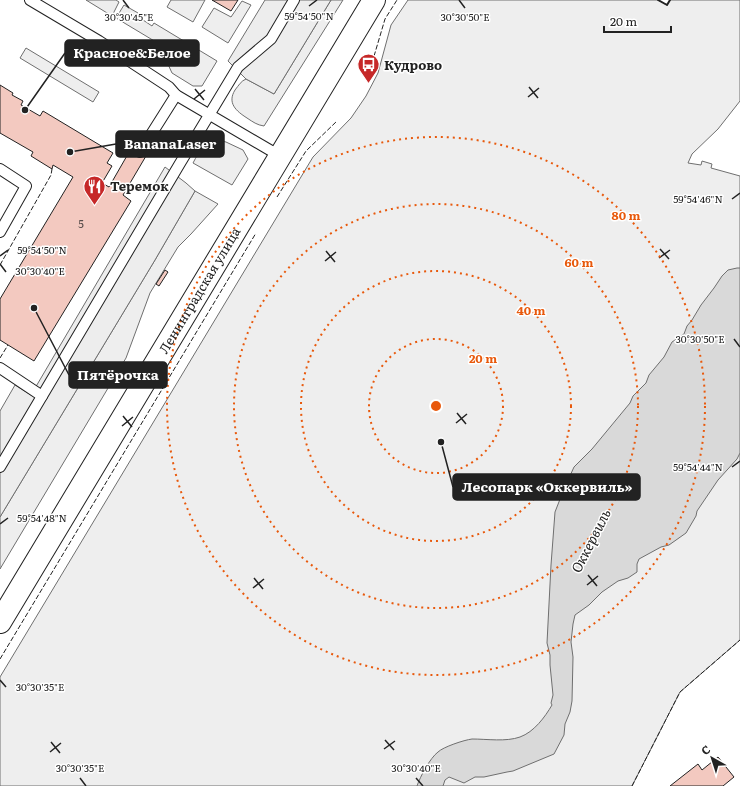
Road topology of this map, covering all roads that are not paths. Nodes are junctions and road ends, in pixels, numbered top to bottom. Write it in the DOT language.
graph roads {
  1 [pos="30,0"];
  2 [pos="294,0"];
  3 [pos="374,0"];
  4 [pos="176,95"];
  5 [pos="210,115"];
  6 [pos="140,152"];
  7 [pos="280,156"];
  8 [pos="0,169"];
  9 [pos="0,232"];
  10 [pos="0,368"];
  11 [pos="42,396"];
  12 [pos="0,467"];
  13 [pos="0,622"];
  1 -- 4 [label="lane"];
  2 -- 5 [label="lane"];
  3 -- 7 [label="street, Ленинградская улица"];
  4 -- 5 [label="lane"];
  4 -- 6 [label="lane"];
  5 -- 7 [label="lane"];
  5 -- 11 [label="lane"];
  7 -- 13 [label="street, Ленинградская улица"];
  8 -- 9 [label="lane"];
  10 -- 11 [label="lane"];
  11 -- 12 [label="lane"];
}
